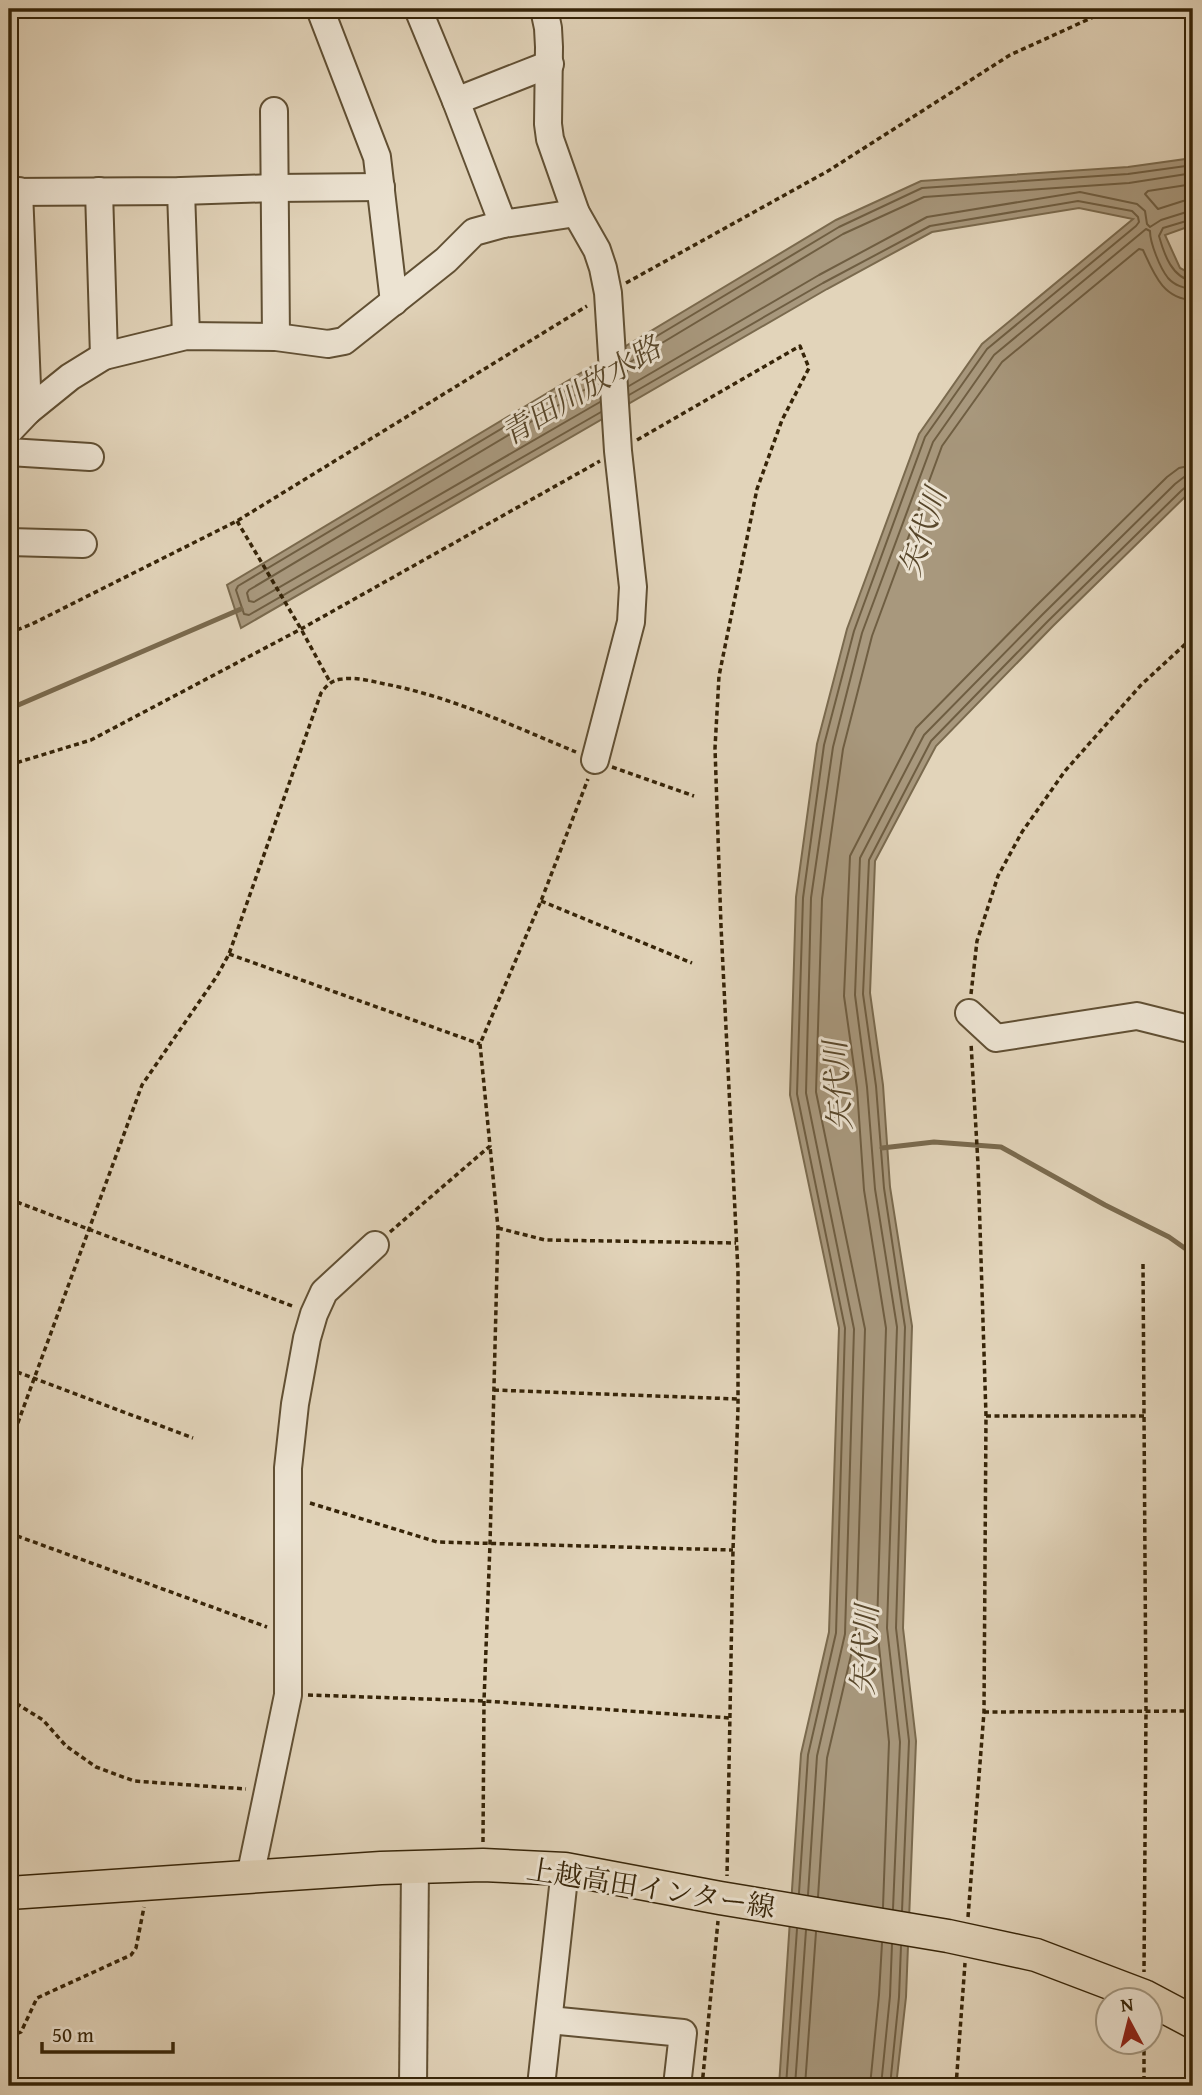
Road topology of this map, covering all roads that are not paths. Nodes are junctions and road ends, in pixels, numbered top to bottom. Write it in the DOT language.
graph roads {
  1 [pos="320,9"];
  2 [pos="418,9"];
  3 [pos="544,9"];
  4 [pos="550,64"];
  5 [pos="456,101"];
  6 [pos="274,111"];
  7 [pos="381,187"];
  8 [pos="275,188"];
  9 [pos="99,191"];
  10 [pos="181,191"];
  11 [pos="14,192"];
  12 [pos="576,213"];
  13 [pos="503,224"];
  14 [pos="394,302"];
  15 [pos="186,336"];
  16 [pos="276,337"];
  17 [pos="104,356"];
  18 [pos="28,411"];
  19 [pos="9,432"];
  20 [pos="9,452"];
  21 [pos="90,457"];
  22 [pos="9,542"];
  23 [pos="83,544"];
  24 [pos="595,760"];
  25 [pos="969,1013"];
  26 [pos="1193,1030"];
  27 [pos="375,1245"];
  28 [pos="415,1867"];
  29 [pos="565,1869"];
  30 [pos="250,1877"];
  31 [pos="9,1893"];
  32 [pos="549,2020"];
  33 [pos="1193,2021"];
  34 [pos="413,2086"];
  35 [pos="541,2086"];
  36 [pos="677,2086"];
  1 -- 7 [label="street"];
  2 -- 5 [label="street"];
  3 -- 4 [label="street"];
  4 -- 5 [label="street"];
  4 -- 12 [label="street"];
  5 -- 13 [label="street"];
  6 -- 8 [label="street"];
  7 -- 8 [label="street"];
  7 -- 14 [label="street"];
  8 -- 10 [label="street"];
  8 -- 16 [label="street"];
  9 -- 10 [label="street"];
  9 -- 11 [label="street"];
  9 -- 17 [label="street"];
  10 -- 15 [label="street"];
  11 -- 18 [label="street"];
  12 -- 13 [label="street"];
  12 -- 24 [label="street"];
  13 -- 14 [label="street"];
  14 -- 16 [label="street"];
  15 -- 16 [label="street"];
  15 -- 17 [label="street"];
  17 -- 18 [label="street"];
  18 -- 19 [label="street"];
  20 -- 21 [label="street"];
  22 -- 23 [label="street"];
  25 -- 26 [label="street"];
  27 -- 30 [label="street"];
  28 -- 29 [label="main road, 上越高田インター線"];
  28 -- 30 [label="main road, 上越高田インター線"];
  28 -- 34 [label="street"];
  29 -- 32 [label="street"];
  29 -- 33 [label="main road, 上越高田インター線"];
  30 -- 31 [label="main road, 上越高田インター線"];
  32 -- 35 [label="street"];
  32 -- 36 [label="street"];
}
